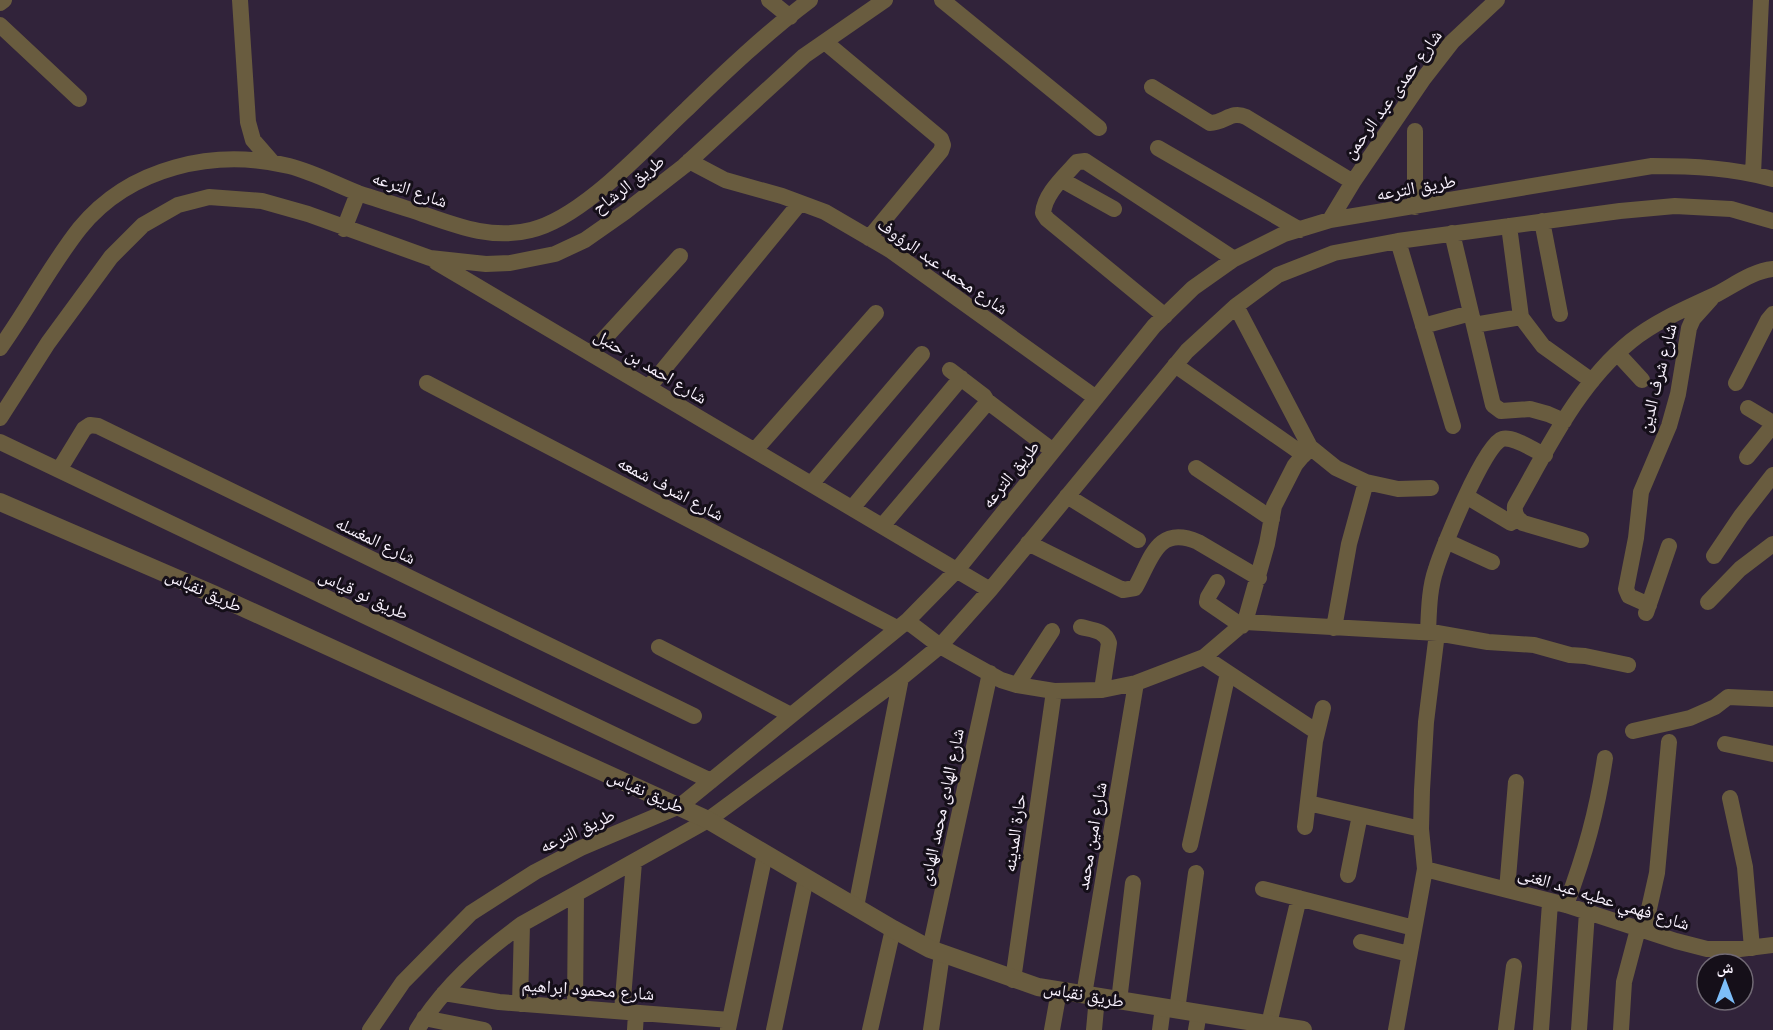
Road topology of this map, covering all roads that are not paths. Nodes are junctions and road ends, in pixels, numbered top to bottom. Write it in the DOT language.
graph roads {
  1 [pos="4,0"];
  2 [pos="240,0"];
  3 [pos="769,0"];
  4 [pos="810,0"];
  5 [pos="885,0"];
  6 [pos="942,0"];
  7 [pos="1497,0"];
  8 [pos="1761,0"];
  9 [pos="0,3"];
  10 [pos="790,17"];
  11 [pos="0,25"];
  12 [pos="825,42"];
  13 [pos="1152,87"];
  14 [pos="79,99"];
  15 [pos="1099,128"];
  16 [pos="1415,131"];
  17 [pos="1158,148"];
  18 [pos="690,161"];
  19 [pos="273,164"];
  20 [pos="1753,174"];
  21 [pos="1066,175"];
  22 [pos="1773,179"];
  23 [pos="1353,182"];
  24 [pos="800,203"];
  25 [pos="1415,207"];
  26 [pos="1114,209"];
  27 [pos="351,211"];
  28 [pos="1330,220"];
  29 [pos="1542,221"];
  30 [pos="1773,221"];
  31 [pos="1509,226"];
  32 [pos="1300,230"];
  33 [pos="1452,233"];
  34 [pos="869,238"];
  35 [pos="1398,241"];
  36 [pos="681,256"];
  37 [pos="430,258"];
  38 [pos="1234,259"];
  39 [pos="1773,269"];
  40 [pos="1715,294"];
  41 [pos="1236,306"];
  42 [pos="876,313"];
  43 [pos="1560,314"];
  44 [pos="1773,314"];
  45 [pos="1165,315"];
  46 [pos="1521,317"];
  47 [pos="1473,319"];
  48 [pos="1423,326"];
  49 [pos="0,348"];
  50 [pos="591,353"];
  51 [pos="922,354"];
  52 [pos="1618,354"];
  53 [pos="1175,365"];
  54 [pos="1642,380"];
  55 [pos="1592,381"];
  56 [pos="427,383"];
  57 [pos="1736,383"];
  58 [pos="649,387"];
  59 [pos="1096,398"];
  60 [pos="987,401"];
  61 [pos="1748,408"];
  62 [pos="0,418"];
  63 [pos="1564,421"];
  64 [pos="1773,424"];
  65 [pos="1453,426"];
  66 [pos="0,442"];
  67 [pos="755,450"];
  68 [pos="1053,451"];
  69 [pos="1307,451"];
  70 [pos="1545,454"];
  71 [pos="1747,458"];
  72 [pos="1196,468"];
  73 [pos="59,470"];
  74 [pos="1773,475"];
  75 [pos="813,483"];
  76 [pos="1366,483"];
  77 [pos="1431,488"];
  78 [pos="1067,496"];
  79 [pos="1466,496"];
  80 [pos="0,502"];
  81 [pos="853,507"];
  82 [pos="1272,519"];
  83 [pos="1511,523"];
  84 [pos="883,525"];
  85 [pos="1138,540"];
  86 [pos="1581,540"];
  87 [pos="1446,541"];
  88 [pos="1028,543"];
  89 [pos="1773,544"];
  90 [pos="1669,546"];
  91 [pos="1714,556"];
  92 [pos="1492,562"];
  93 [pos="957,570"];
  94 [pos="1259,578"];
  95 [pos="1217,582"];
  96 [pos="990,590"];
  97 [pos="1708,602"];
  98 [pos="1243,624"];
  99 [pos="902,625"];
  100 [pos="1081,627"];
  101 [pos="1334,628"];
  102 [pos="1052,631"];
  103 [pos="1432,633"];
  104 [pos="940,646"];
  105 [pos="659,647"];
  106 [pos="1204,657"];
  107 [pos="1628,665"];
  108 [pos="990,673"];
  109 [pos="1228,673"];
  110 [pos="901,678"];
  111 [pos="1136,684"];
  112 [pos="1017,685"];
  113 [pos="1102,690"];
  114 [pos="1054,691"];
  115 [pos="1773,699"];
  116 [pos="1323,708"];
  117 [pos="791,715"];
  118 [pos="694,716"];
  119 [pos="1633,731"];
  120 [pos="1317,732"];
  121 [pos="1669,742"];
  122 [pos="1725,744"];
  123 [pos="1773,754"];
  124 [pos="1605,758"];
  125 [pos="711,780"];
  126 [pos="1516,782"];
  127 [pos="1730,798"];
  128 [pos="1308,803"];
  129 [pos="680,806"];
  130 [pos="1360,815"];
  131 [pos="708,820"];
  132 [pos="1305,827"];
  133 [pos="1421,829"];
  134 [pos="1191,845"];
  135 [pos="765,854"];
  136 [pos="633,862"];
  137 [pos="1425,869"];
  138 [pos="1196,873"];
  139 [pos="1348,875"];
  140 [pos="806,878"];
  141 [pos="1133,883"];
  142 [pos="1263,889"];
  143 [pos="1507,890"];
  144 [pos="576,894"];
  145 [pos="1299,898"];
  146 [pos="1558,904"];
  147 [pos="856,907"];
  148 [pos="1587,912"];
  149 [pos="522,924"];
  150 [pos="1414,928"];
  151 [pos="893,929"];
  152 [pos="1641,930"];
  153 [pos="1361,942"];
  154 [pos="1773,945"];
  155 [pos="1752,948"];
  156 [pos="936,952"];
  157 [pos="1409,954"];
  158 [pos="1514,966"];
  159 [pos="1013,980"];
  160 [pos="1059,991"];
  161 [pos="444,993"];
  162 [pos="1091,996"];
  163 [pos="1119,1001"];
  164 [pos="520,1004"];
  165 [pos="575,1008"];
  166 [pos="1170,1008"];
  167 [pos="629,1012"];
  168 [pos="1198,1022"];
  169 [pos="421,1024"];
  170 [pos="1269,1024"];
  171 [pos="728,1025"];
  172 [pos="1293,1029"];
  173 [pos="370,1030"];
  174 [pos="484,1030"];
  175 [pos="634,1030"];
  176 [pos="774,1030"];
  177 [pos="870,1030"];
  178 [pos="931,1030"];
  179 [pos="1052,1030"];
  180 [pos="1094,1030"];
  181 [pos="1160,1030"];
  182 [pos="1396,1030"];
  183 [pos="1506,1030"];
  184 [pos="1541,1030"];
  185 [pos="1579,1030"];
  186 [pos="1621,1030"];
  1 -- 9 [label="street"];
  2 -- 19 [label="street"];
  3 -- 10 [label="street"];
  4 -- 10 [label="street, شارع الترعه"];
  5 -- 12 [label="street, طريق الرشاح"];
  6 -- 15 [label="street"];
  7 -- 23 [label="street, شارع حمدى عبد الرحمن"];
  8 -- 20 [label="street"];
  10 -- 27 [label="street, شارع الترعه"];
  11 -- 14 [label="street"];
  12 -- 18 [label="street, طريق الرشاح"];
  12 -- 34 [label="street"];
  13 -- 23 [label="street"];
  16 -- 25 [label="street"];
  17 -- 32 [label="street"];
  18 -- 24 [label="street, شارع محمد عبد الرؤوف"];
  18 -- 37 [label="street, طريق الرشاح"];
  19 -- 27 [label="street, شارع الترعه"];
  19 -- 49 [label="street, شارع الترعه"];
  20 -- 22 [label="street, طريق الترعه"];
  20 -- 25 [label="street, طريق الترعه"];
  21 -- 26 [label="street"];
  21 -- 38 [label="street"];
  21 -- 45 [label="street"];
  23 -- 28 [label="street, شارع حمدى عبد الرحمن"];
  24 -- 34 [label="street, شارع محمد عبد الرؤوف"];
  24 -- 58 [label="street"];
  25 -- 28 [label="street, طريق الترعه"];
  27 -- 37 [label="street, طريق الرشاح"];
  27 -- 62 [label="street, شارع الترعه"];
  28 -- 32 [label="street, طريق الترعه"];
  29 -- 30 [label="street"];
  29 -- 31 [label="street"];
  29 -- 43 [label="street"];
  31 -- 33 [label="street"];
  31 -- 46 [label="street"];
  32 -- 38 [label="street, طريق الترعه"];
  33 -- 35 [label="street"];
  33 -- 47 [label="street"];
  34 -- 59 [label="street, شارع محمد عبد الرؤوف"];
  35 -- 41 [label="street"];
  35 -- 48 [label="street"];
  36 -- 50 [label="street"];
  37 -- 50 [label="street, شارع احمد بن حنبل"];
  38 -- 45 [label="street, طريق الترعه"];
  39 -- 40 [label="street"];
  40 -- 52 [label="street"];
  40 -- 90 [label="street, شارع شرف الدين"];
  41 -- 53 [label="street"];
  41 -- 69 [label="street"];
  42 -- 67 [label="street"];
  44 -- 57 [label="street"];
  45 -- 59 [label="street, طريق الترعه"];
  46 -- 47 [label="street"];
  46 -- 55 [label="street"];
  47 -- 48 [label="street"];
  47 -- 63 [label="street"];
  48 -- 65 [label="street"];
  50 -- 58 [label="street, شارع احمد بن حنبل"];
  51 -- 75 [label="street"];
  52 -- 54 [label="street"];
  52 -- 55 [label="street"];
  53 -- 69 [label="street"];
  53 -- 78 [label="street"];
  55 -- 63 [label="street"];
  56 -- 99 [label="street, شارع اشرف شمعه"];
  58 -- 67 [label="street, شارع احمد بن حنبل"];
  59 -- 68 [label="street, طريق الترعه"];
  60 -- 68 [label="street"];
  60 -- 81 [label="street"];
  60 -- 84 [label="street"];
  61 -- 64 [label="street"];
  63 -- 70 [label="street"];
  64 -- 71 [label="street"];
  66 -- 73 [label="street, طريق نو قياس"];
  67 -- 75 [label="street, شارع احمد بن حنبل"];
  68 -- 93 [label="street, طريق الترعه"];
  69 -- 76 [label="street"];
  69 -- 82 [label="street"];
  70 -- 79 [label="street"];
  70 -- 86 [label="street"];
  72 -- 82 [label="street"];
  73 -- 118 [label="street, شارع المغسله"];
  73 -- 125 [label="street, طريق نو قياس"];
  74 -- 91 [label="street"];
  75 -- 81 [label="street, شارع احمد بن حنبل"];
  76 -- 77 [label="street"];
  76 -- 101 [label="street"];
  78 -- 85 [label="street"];
  78 -- 88 [label="street"];
  79 -- 83 [label="street"];
  79 -- 87 [label="street"];
  80 -- 129 [label="street, طريق نقباس"];
  81 -- 84 [label="street, شارع احمد بن حنبل"];
  82 -- 94 [label="street"];
  84 -- 93 [label="street, شارع احمد بن حنبل"];
  87 -- 92 [label="street"];
  87 -- 103 [label="street"];
  88 -- 94 [label="street"];
  88 -- 96 [label="street"];
  89 -- 97 [label="street"];
  93 -- 96 [label="street, شارع احمد بن حنبل"];
  93 -- 99 [label="street, طريق الترعه"];
  94 -- 98 [label="street"];
  95 -- 98 [label="street"];
  96 -- 104 [label="street"];
  98 -- 101 [label="street"];
  98 -- 106 [label="street, شارع اشرف شمعه"];
  99 -- 104 [label="street, شارع اشرف شمعه"];
  99 -- 117 [label="street, طريق الترعه"];
  100 -- 113 [label="street"];
  101 -- 103 [label="street"];
  102 -- 112 [label="street"];
  103 -- 107 [label="street"];
  103 -- 133 [label="street"];
  104 -- 108 [label="street, شارع اشرف شمعه"];
  104 -- 110 [label="street"];
  105 -- 117 [label="street"];
  106 -- 109 [label="street"];
  106 -- 111 [label="street, شارع اشرف شمعه"];
  108 -- 112 [label="street, شارع اشرف شمعه"];
  108 -- 156 [label="street, شارع الهادى محمد الهادى"];
  109 -- 120 [label="street"];
  109 -- 134 [label="street"];
  110 -- 131 [label="street"];
  110 -- 147 [label="street"];
  111 -- 113 [label="street, شارع اشرف شمعه"];
  111 -- 162 [label="street, شارع امين محمد"];
  112 -- 114 [label="street, شارع اشرف شمعه"];
  113 -- 114 [label="street, شارع اشرف شمعه"];
  114 -- 159 [label="street, حارة المدينه"];
  115 -- 119 [label="street"];
  116 -- 120 [label="street"];
  117 -- 125 [label="street, طريق الترعه"];
  120 -- 128 [label="street"];
  121 -- 152 [label="street"];
  122 -- 123 [label="street"];
  124 -- 146 [label="street"];
  125 -- 129 [label="street, طريق الترعه"];
  126 -- 143 [label="street"];
  127 -- 155 [label="street"];
  128 -- 130 [label="street"];
  128 -- 132 [label="street"];
  129 -- 131 [label="street, طريق نقباس"];
  129 -- 173 [label="street, طريق الترعه"];
  130 -- 133 [label="street"];
  130 -- 139 [label="street"];
  131 -- 135 [label="street, طريق نقباس"];
  131 -- 136 [label="street"];
  133 -- 137 [label="street"];
  135 -- 140 [label="street, طريق نقباس"];
  135 -- 171 [label="street"];
  136 -- 144 [label="street"];
  136 -- 167 [label="street"];
  137 -- 143 [label="street, شارع فهمي عطيه عبد الغنى"];
  137 -- 150 [label="street"];
  138 -- 166 [label="street"];
  140 -- 147 [label="street, طريق نقباس"];
  140 -- 176 [label="street"];
  141 -- 163 [label="street"];
  142 -- 145 [label="street"];
  143 -- 146 [label="street, شارع فهمي عطيه عبد الغنى"];
  144 -- 149 [label="street"];
  144 -- 165 [label="street"];
  145 -- 150 [label="street"];
  145 -- 170 [label="street"];
  146 -- 148 [label="street, شارع فهمي عطيه عبد الغنى"];
  146 -- 184 [label="street"];
  147 -- 151 [label="street, طريق نقباس"];
  148 -- 152 [label="street, شارع فهمي عطيه عبد الغنى"];
  148 -- 185 [label="street"];
  149 -- 161 [label="street"];
  149 -- 164 [label="street"];
  150 -- 157 [label="street"];
  151 -- 156 [label="street, طريق نقباس"];
  151 -- 177 [label="street"];
  152 -- 155 [label="street, شارع فهمي عطيه عبد الغنى"];
  152 -- 186 [label="street"];
  153 -- 157 [label="street"];
  154 -- 155 [label="street, شارع فهمي عطيه عبد الغنى"];
  156 -- 159 [label="street, طريق نقباس"];
  156 -- 178 [label="street, شارع الهادى محمد الهادى"];
  157 -- 182 [label="street"];
  158 -- 183 [label="street"];
  159 -- 160 [label="street, طريق نقباس"];
  160 -- 162 [label="street, طريق نقباس"];
  160 -- 179 [label="street"];
  161 -- 164 [label="street, شارع محمود ابراهيم"];
  161 -- 169 [label="street"];
  162 -- 163 [label="street, طريق نقباس"];
  162 -- 180 [label="street, شارع امين محمد"];
  163 -- 166 [label="street, طريق نقباس"];
  164 -- 165 [label="street, شارع محمود ابراهيم"];
  165 -- 167 [label="street, شارع محمود ابراهيم"];
  166 -- 168 [label="street, طريق نقباس"];
  166 -- 181 [label="street"];
  167 -- 171 [label="street, شارع محمود ابراهيم"];
  167 -- 175 [label="street"];
  168 -- 170 [label="street, طريق نقباس"];
  169 -- 174 [label="street"];
  170 -- 172 [label="street, طريق نقباس"];
}
